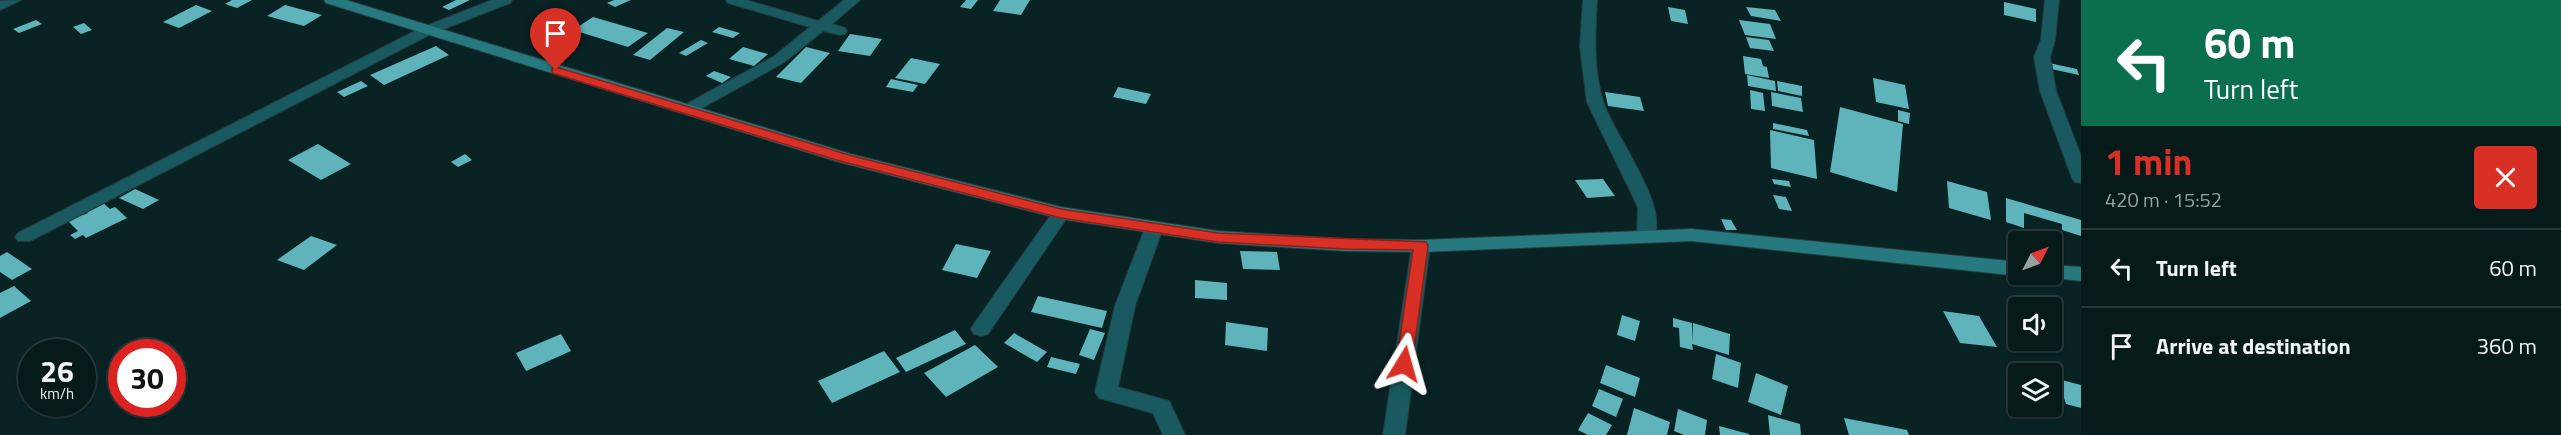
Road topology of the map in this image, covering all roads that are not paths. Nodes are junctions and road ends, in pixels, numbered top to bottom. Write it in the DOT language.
graph roads {
  1 [pos="14,0"];
  2 [pos="331,0"];
  3 [pos="505,0"];
  4 [pos="733,0"];
  5 [pos="853,0"];
  6 [pos="1590,0"];
  7 [pos="2052,0"];
  8 [pos="0,6"];
  9 [pos="823,25"];
  10 [pos="840,30"];
  11 [pos="426,31"];
  12 [pos="687,110"];
  13 [pos="2081,178"];
  14 [pos="1061,213"];
  15 [pos="1154,228"];
  16 [pos="24,237"];
  17 [pos="1646,237"];
  18 [pos="1421,246"];
  19 [pos="2008,268"];
  20 [pos="2062,273"];
  21 [pos="2081,274"];
  22 [pos="981,329"];
  23 [pos="1174,435"];
  24 [pos="1394,435"];
  1 -- 8 [label="street"];
  2 -- 11 [label="main road"];
  3 -- 11 [label="street"];
  4 -- 9 [label="street"];
  5 -- 9 [label="street"];
  6 -- 17 [label="street"];
  7 -- 13 [label="street"];
  9 -- 10 [label="street"];
  9 -- 12 [label="street"];
  11 -- 12 [label="main road"];
  11 -- 16 [label="street"];
  12 -- 14 [label="main road"];
  14 -- 15 [label="main road"];
  14 -- 22 [label="street"];
  15 -- 18 [label="main road"];
  15 -- 23 [label="street"];
  17 -- 18 [label="main road"];
  17 -- 19 [label="main road"];
  18 -- 24 [label="street"];
  20 -- 21 [label="main road"];
}
